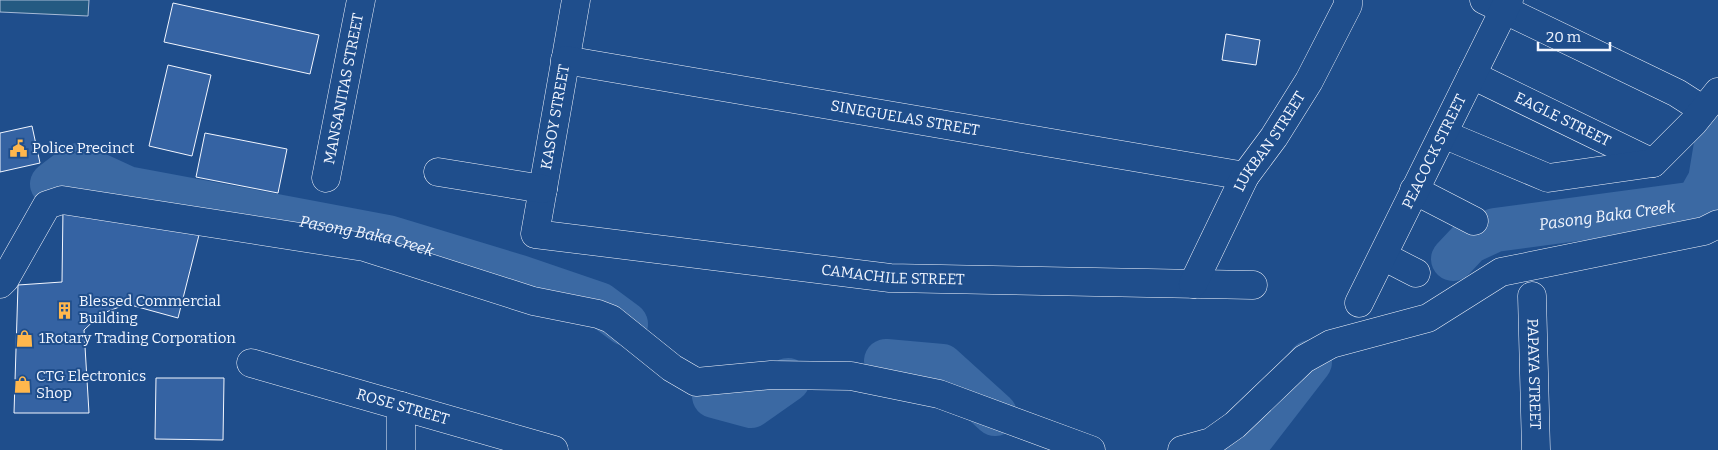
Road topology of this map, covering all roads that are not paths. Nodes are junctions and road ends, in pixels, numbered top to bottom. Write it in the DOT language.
graph roads {
  1 [pos="361,0"];
  2 [pos="576,0"];
  3 [pos="1348,0"];
  4 [pos="1499,4"];
  5 [pos="565,60"];
  6 [pos="1472,75"];
  7 [pos="1710,101"];
  8 [pos="1443,134"];
  9 [pos="1653,163"];
  10 [pos="438,172"];
  11 [pos="1245,176"];
  12 [pos="326,178"];
  13 [pos="543,189"];
  14 [pos="1414,190"];
  15 [pos="1474,221"];
  16 [pos="1718,224"];
  17 [pos="535,234"];
  18 [pos="1383,256"];
  19 [pos="1416,273"];
  20 [pos="0,284"];
  21 [pos="1193,284"];
  22 [pos="1253,284"];
  23 [pos="1532,296"];
  24 [pos="1359,303"];
  25 [pos="251,363"];
  26 [pos="401,406"];
  27 [pos="401,450"];
  28 [pos="554,450"];
  29 [pos="1091,450"];
  30 [pos="1182,450"];
  31 [pos="1536,450"];
  1 -- 12 [label="street, MANSANITAS STREET"];
  2 -- 5 [label="street, KASOY STREET"];
  3 -- 11 [label="street, LUKBAN STREET"];
  4 -- 6 [label="street, PEACOCK STREET"];
  4 -- 7 [label="street"];
  5 -- 11 [label="street, SINEGUELAS STREET"];
  5 -- 13 [label="street, KASOY STREET"];
  6 -- 8 [label="street, PEACOCK STREET"];
  6 -- 9 [label="street, EAGLE STREET"];
  7 -- 9 [label="street"];
  8 -- 9 [label="street"];
  8 -- 14 [label="street, PEACOCK STREET"];
  10 -- 13 [label="street"];
  11 -- 21 [label="street, LUKBAN STREET"];
  13 -- 17 [label="street, KASOY STREET"];
  14 -- 15 [label="street"];
  14 -- 18 [label="street, PEACOCK STREET"];
  16 -- 30 [label="street"];
  17 -- 21 [label="street, CAMACHILE STREET"];
  18 -- 19 [label="street"];
  18 -- 24 [label="street, PEACOCK STREET"];
  20 -- 29 [label="street"];
  21 -- 22 [label="street, CAMACHILE STREET"];
  23 -- 31 [label="street, PAPAYA STREET"];
  25 -- 26 [label="street, ROSE STREET"];
  26 -- 27 [label="street"];
  26 -- 28 [label="street, ROSE STREET"];
}
